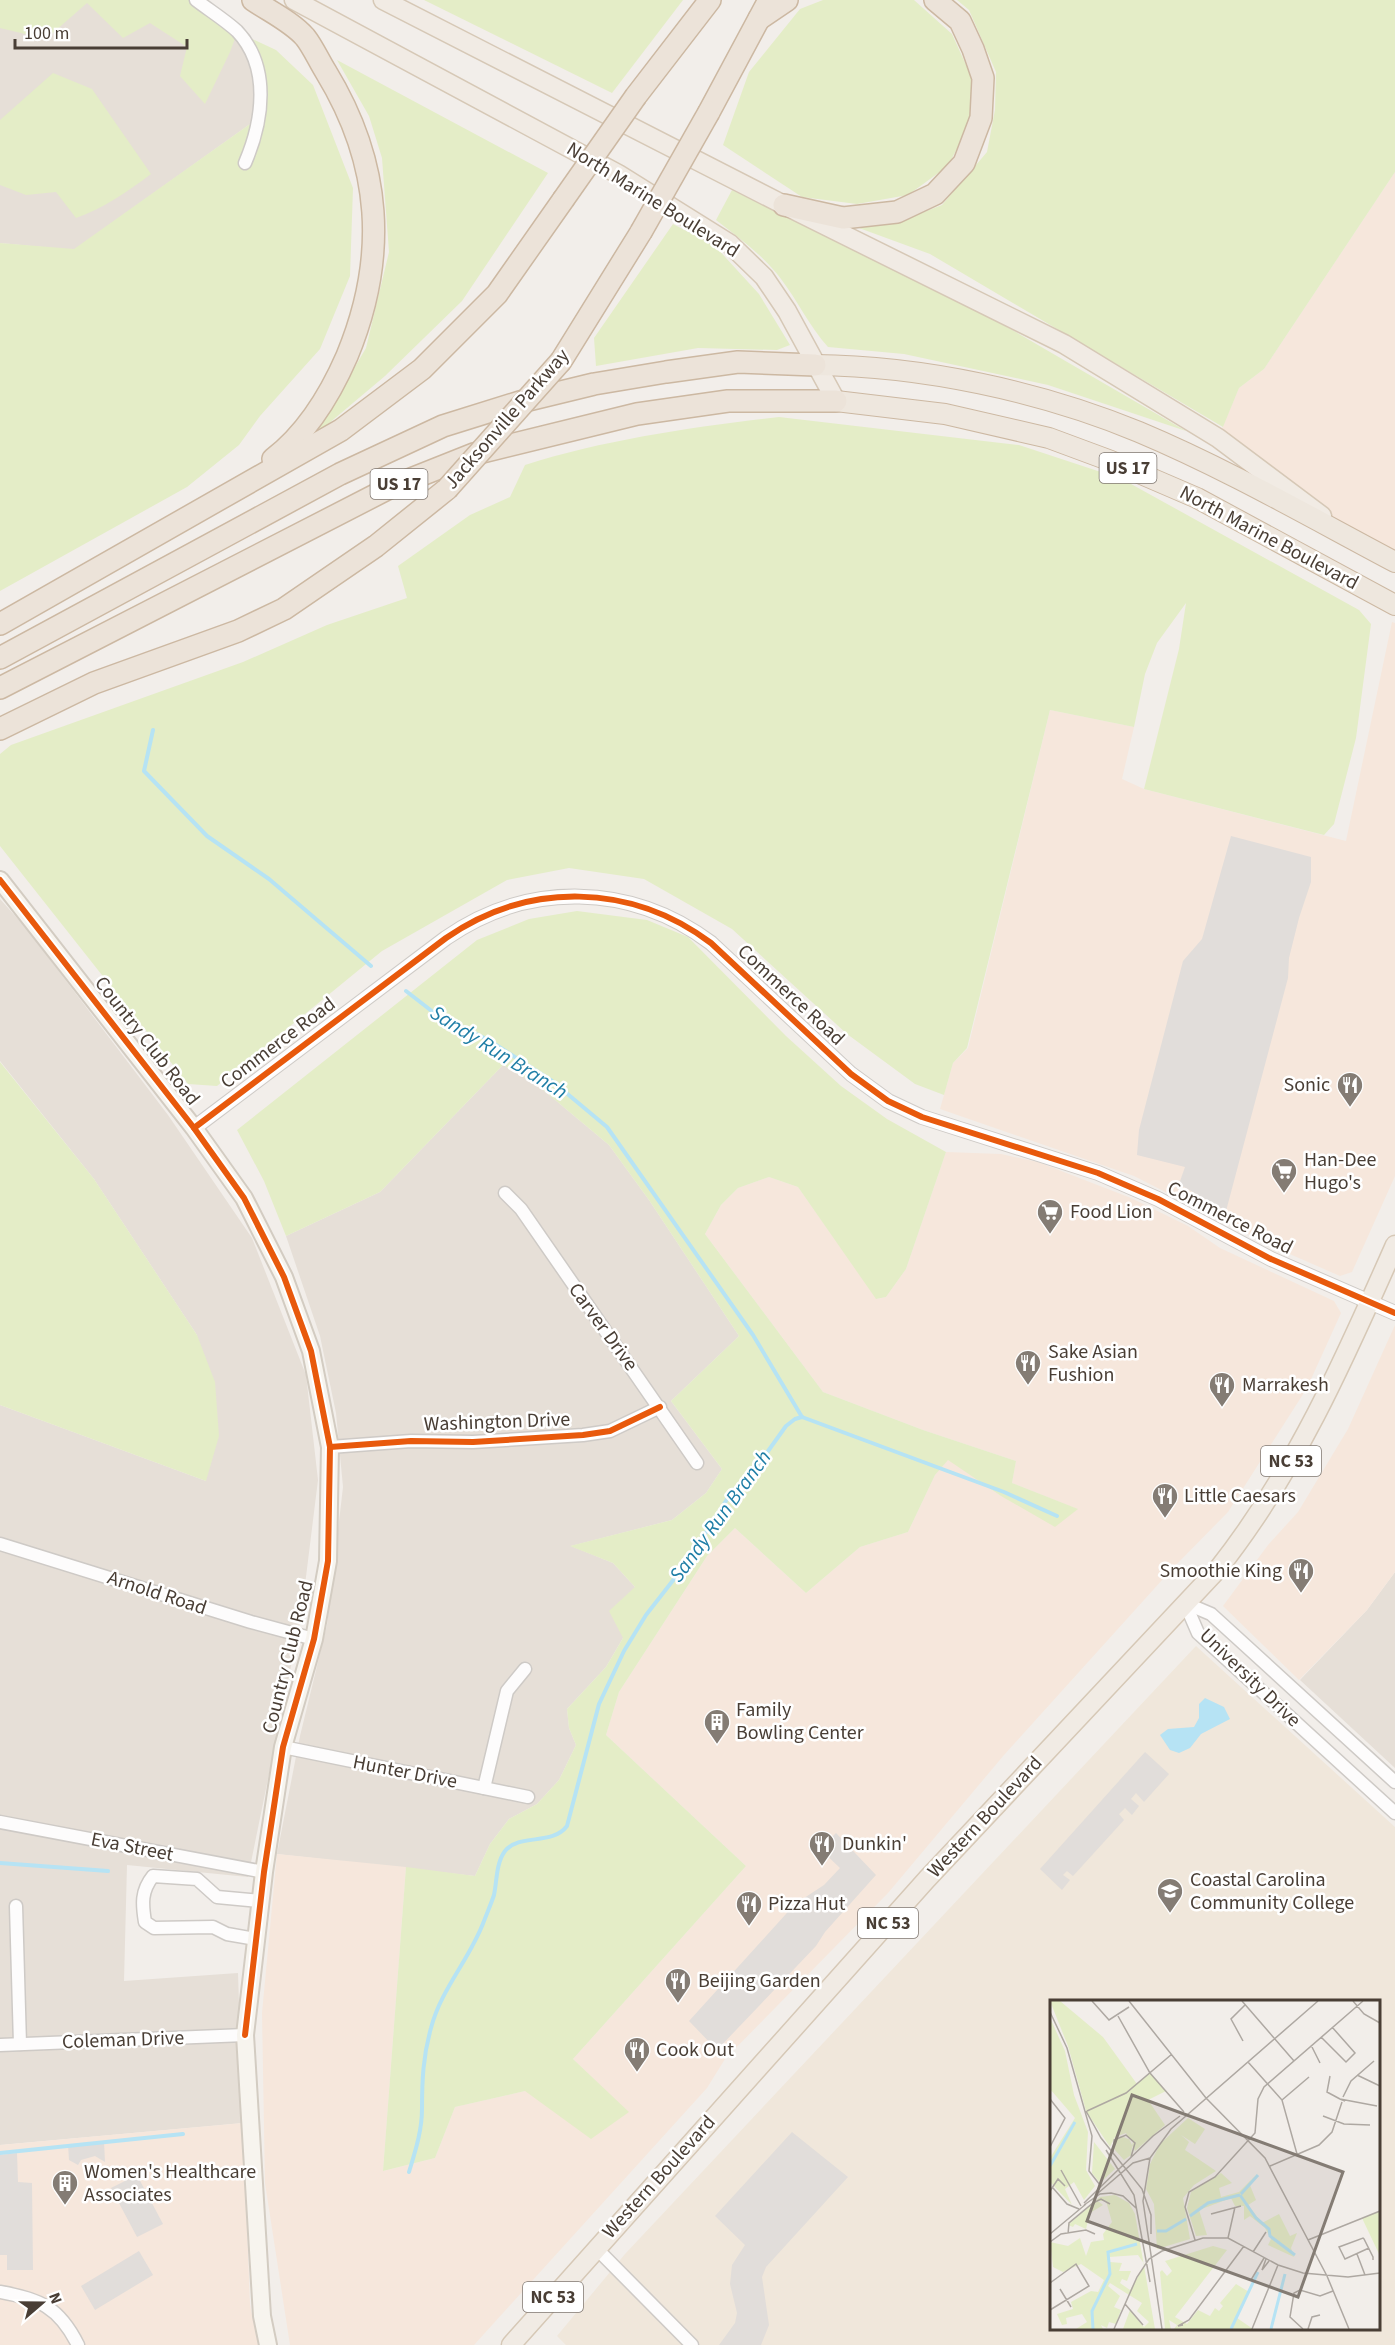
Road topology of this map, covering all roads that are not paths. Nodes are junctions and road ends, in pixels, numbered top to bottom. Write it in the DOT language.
graph roads {
  1 [pos="196,0"];
  2 [pos="253,0"];
  3 [pos="294,0"];
  4 [pos="710,0"];
  5 [pos="769,0"];
  6 [pos="787,0"];
  7 [pos="935,0"];
  8 [pos="389,1"];
  9 [pos="759,19"];
  10 [pos="245,163"];
  11 [pos="784,205"];
  12 [pos="815,365"];
  13 [pos="836,401"];
  14 [pos="217,502"];
  15 [pos="1360,544"];
  16 [pos="1395,562"];
  17 [pos="1395,605"];
  18 [pos="0,624"];
  19 [pos="0,658"];
  20 [pos="0,688"];
  21 [pos="0,729"];
  22 [pos="0,880"];
  23 [pos="194,1128"];
  24 [pos="505,1193"];
  25 [pos="1395,1245"];
  26 [pos="1370,1302"];
  27 [pos="1395,1313"];
  28 [pos="660,1407"];
  29 [pos="330,1447"];
  30 [pos="697,1463"];
  31 [pos="0,1544"];
  32 [pos="1185,1603"];
  33 [pos="314,1639"];
  34 [pos="525,1669"];
  35 [pos="283,1747"];
  36 [pos="1395,1782"];
  37 [pos="484,1788"];
  38 [pos="528,1797"];
  39 [pos="1395,1813"];
  40 [pos="0,1822"];
  41 [pos="264,1872"];
  42 [pos="260,1901"];
  43 [pos="16,1906"];
  44 [pos="256,1938"];
  45 [pos="245,2035"];
  46 [pos="20,2044"];
  47 [pos="0,2045"];
  48 [pos="596,2248"];
  49 [pos="0,2292"];
  50 [pos="78,2345"];
  51 [pos="268,2345"];
  52 [pos="511,2345"];
  53 [pos="692,2345"];
  1 -- 10 [label="street"];
  2 -- 14 [label="highway"];
  3 -- 12 [label="main road, North Marine Boulevard"];
  4 -- 14 [label="highway, bridge"];
  5 -- 9 [label="highway, Jacksonville Parkway"];
  6 -- 9 [label="highway"];
  7 -- 11 [label="highway"];
  8 -- 11 [label="main road, North Marine Boulevard"];
  9 -- 21 [label="highway, Jacksonville Parkway, bridge"];
  11 -- 15 [label="main road, North Marine Boulevard"];
  12 -- 13 [label="main road, North Marine Boulevard"];
  12 -- 15 [label="highway, US 17"];
  12 -- 19 [label="highway, US 17"];
  13 -- 17 [label="highway, North Marine Boulevard / US 17"];
  13 -- 20 [label="highway, US 17"];
  14 -- 18 [label="highway"];
  15 -- 16 [label="highway, North Marine Boulevard / US 17"];
  22 -- 23 [label="main road, Country Club Road"];
  23 -- 26 [label="street, Commerce Road"];
  23 -- 29 [label="main road, Country Club Road"];
  24 -- 28 [label="street, Carver Drive"];
  25 -- 26 [label="main road, Western Boulevard / NC 53"];
  26 -- 27 [label="street, Commerce Road"];
  26 -- 32 [label="main road, Western Boulevard / NC 53"];
  28 -- 29 [label="street, Washington Drive"];
  28 -- 30 [label="street, Carver Drive"];
  29 -- 33 [label="main road, Country Club Road"];
  31 -- 33 [label="street, Arnold Road"];
  32 -- 36 [label="street, University Drive"];
  32 -- 39 [label="street, University Drive"];
  32 -- 48 [label="main road, Western Boulevard / NC 53"];
  33 -- 35 [label="main road, Country Club Road"];
  34 -- 37 [label="street"];
  35 -- 37 [label="street, Hunter Drive"];
  35 -- 41 [label="main road, Country Club Road"];
  37 -- 38 [label="street, Hunter Drive"];
  40 -- 41 [label="street, Eva Street"];
  41 -- 42 [label="main road, Country Club Road"];
  42 -- 44 [label="main road, Country Club Road"];
  42 -- 44 [label="street"];
  43 -- 46 [label="street"];
  44 -- 45 [label="main road, Country Club Road"];
  45 -- 46 [label="street, Coleman Drive"];
  45 -- 51 [label="main road, Country Club Road"];
  46 -- 47 [label="street, Coleman Drive"];
  48 -- 52 [label="main road, Western Boulevard / NC 53"];
  48 -- 53 [label="street"];
  49 -- 50 [label="street"];
}
